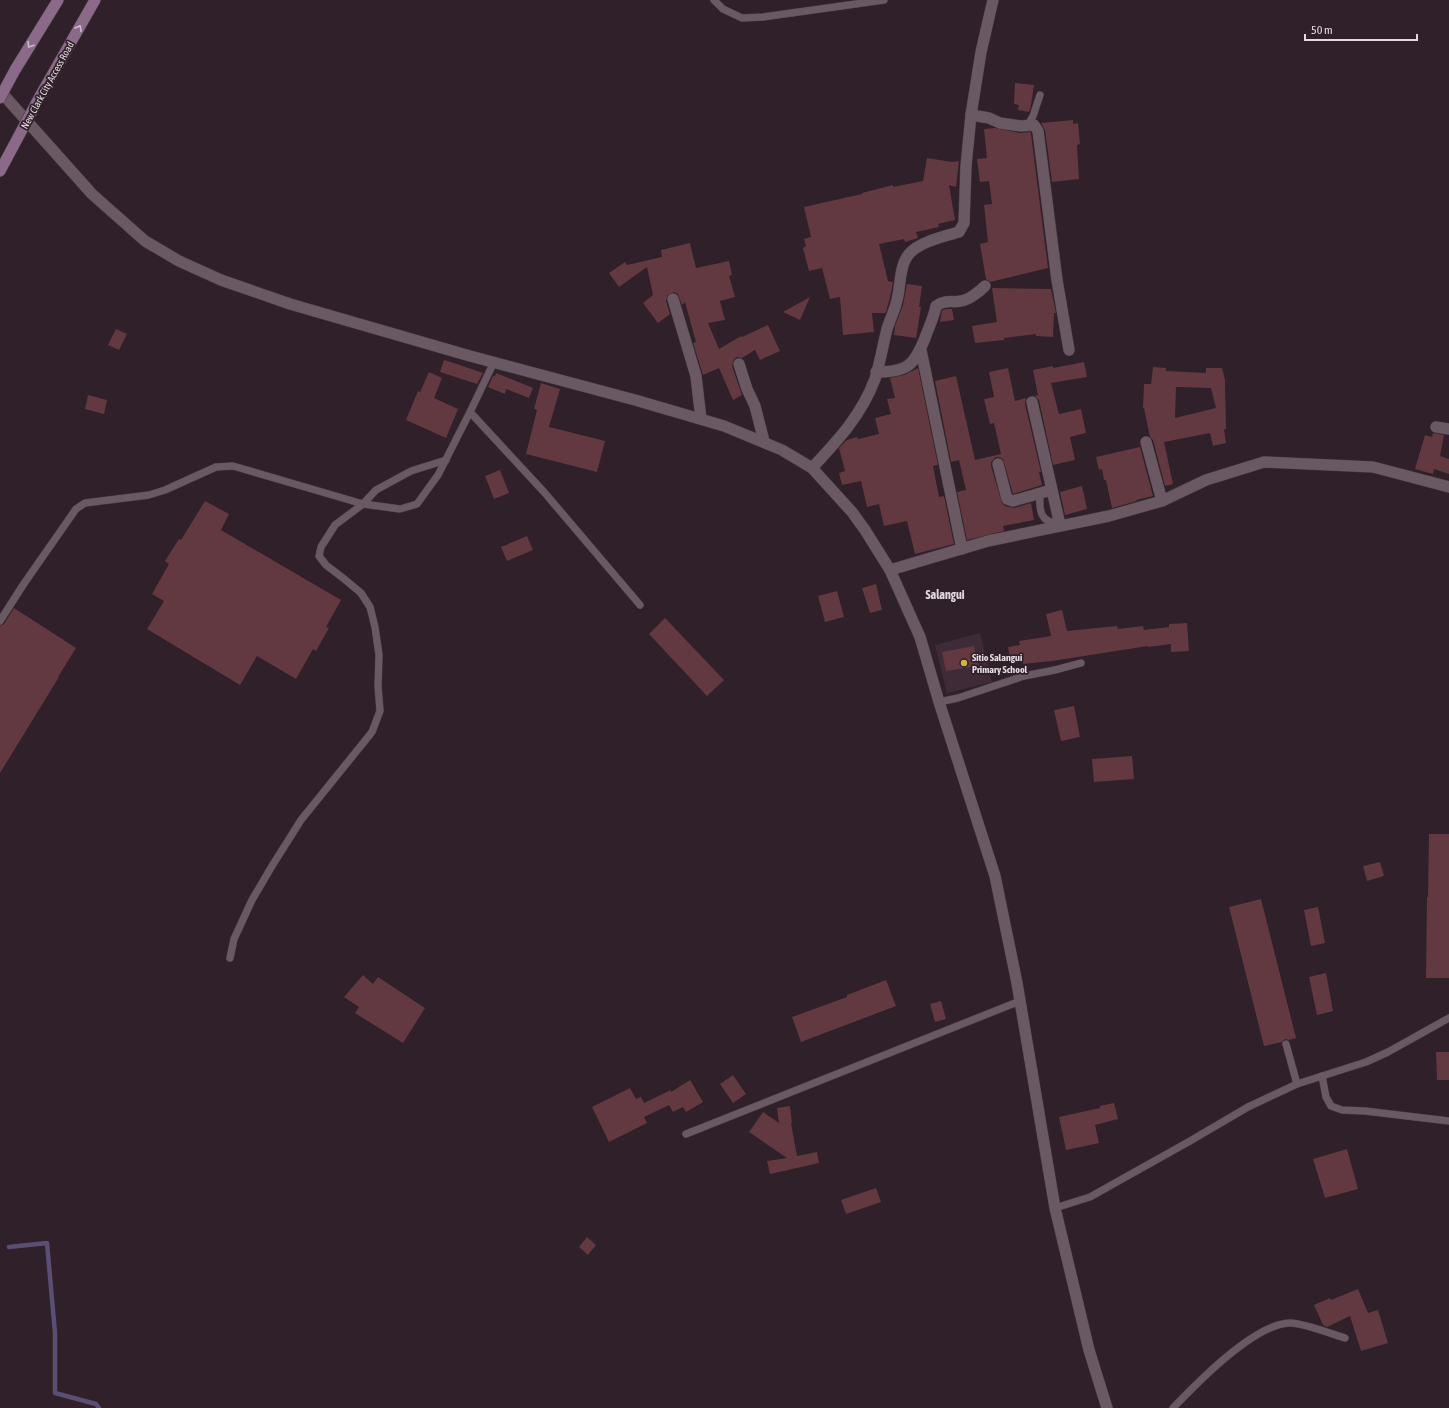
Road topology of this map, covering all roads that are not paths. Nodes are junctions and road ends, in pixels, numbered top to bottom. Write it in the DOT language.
graph roads {
  1 [pos="58,0"];
  2 [pos="95,0"];
  3 [pos="714,0"];
  4 [pos="884,0"];
  5 [pos="993,0"];
  6 [pos="0,91"];
  7 [pos="1040,94"];
  8 [pos="0,98"];
  9 [pos="971,115"];
  10 [pos="1028,125"];
  11 [pos="0,171"];
  12 [pos="985,286"];
  13 [pos="673,299"];
  14 [pos="921,350"];
  15 [pos="1069,350"];
  16 [pos="494,362"];
  17 [pos="739,364"];
  18 [pos="876,372"];
  19 [pos="1032,402"];
  20 [pos="470,412"];
  21 [pos="701,419"];
  22 [pos="1436,427"];
  23 [pos="1449,429"];
  24 [pos="764,441"];
  25 [pos="1146,442"];
  26 [pos="446,460"];
  27 [pos="998,464"];
  28 [pos="812,468"];
  29 [pos="1449,487"];
  30 [pos="1051,490"];
  31 [pos="1040,494"];
  32 [pos="1162,501"];
  33 [pos="364,504"];
  34 [pos="1059,524"];
  35 [pos="962,549"];
  36 [pos="890,570"];
  37 [pos="640,605"];
  38 [pos="0,621"];
  39 [pos="1081,663"];
  40 [pos="940,702"];
  41 [pos="230,958"];
  42 [pos="1020,1000"];
  43 [pos="1449,1018"];
  44 [pos="1286,1044"];
  45 [pos="1322,1076"];
  46 [pos="1297,1084"];
  47 [pos="1449,1121"];
  48 [pos="686,1134"];
  49 [pos="1055,1208"];
  50 [pos="1345,1338"];
  51 [pos="1107,1408"];
  52 [pos="1172,1408"];
  1 -- 8 [label="main road, one-way, bridge"];
  11 -- 2 [label="main road, New Clark City Access Road, one-way, bridge"];
  3 -- 4 [label="lane"];
  5 -- 9 [label="street"];
  6 -- 16 [label="street"];
  7 -- 10 [label="lane"];
  9 -- 10 [label="street"];
  9 -- 18 [label="street"];
  10 -- 15 [label="street"];
  12 -- 14 [label="street"];
  13 -- 21 [label="street"];
  14 -- 18 [label="street"];
  14 -- 35 [label="street"];
  16 -- 20 [label="lane"];
  16 -- 21 [label="street"];
  17 -- 24 [label="street"];
  18 -- 28 [label="street"];
  19 -- 30 [label="street"];
  20 -- 26 [label="lane"];
  20 -- 37 [label="lane"];
  21 -- 24 [label="street"];
  22 -- 23 [label="street"];
  24 -- 28 [label="street"];
  25 -- 32 [label="street"];
  26 -- 33 [label="lane"];
  26 -- 33 [label="lane"];
  27 -- 31 [label="street"];
  28 -- 36 [label="street"];
  29 -- 32 [label="street"];
  30 -- 31 [label="street"];
  30 -- 34 [label="street"];
  31 -- 34 [label="lane"];
  32 -- 34 [label="street"];
  33 -- 38 [label="lane"];
  33 -- 41 [label="lane"];
  34 -- 35 [label="street"];
  35 -- 36 [label="street"];
  36 -- 40 [label="street"];
  39 -- 40 [label="lane"];
  40 -- 42 [label="street"];
  42 -- 48 [label="lane"];
  42 -- 49 [label="street"];
  43 -- 45 [label="lane"];
  44 -- 46 [label="lane"];
  45 -- 46 [label="lane"];
  45 -- 47 [label="lane"];
  46 -- 49 [label="lane"];
  49 -- 51 [label="street"];
  50 -- 52 [label="lane"];
}
